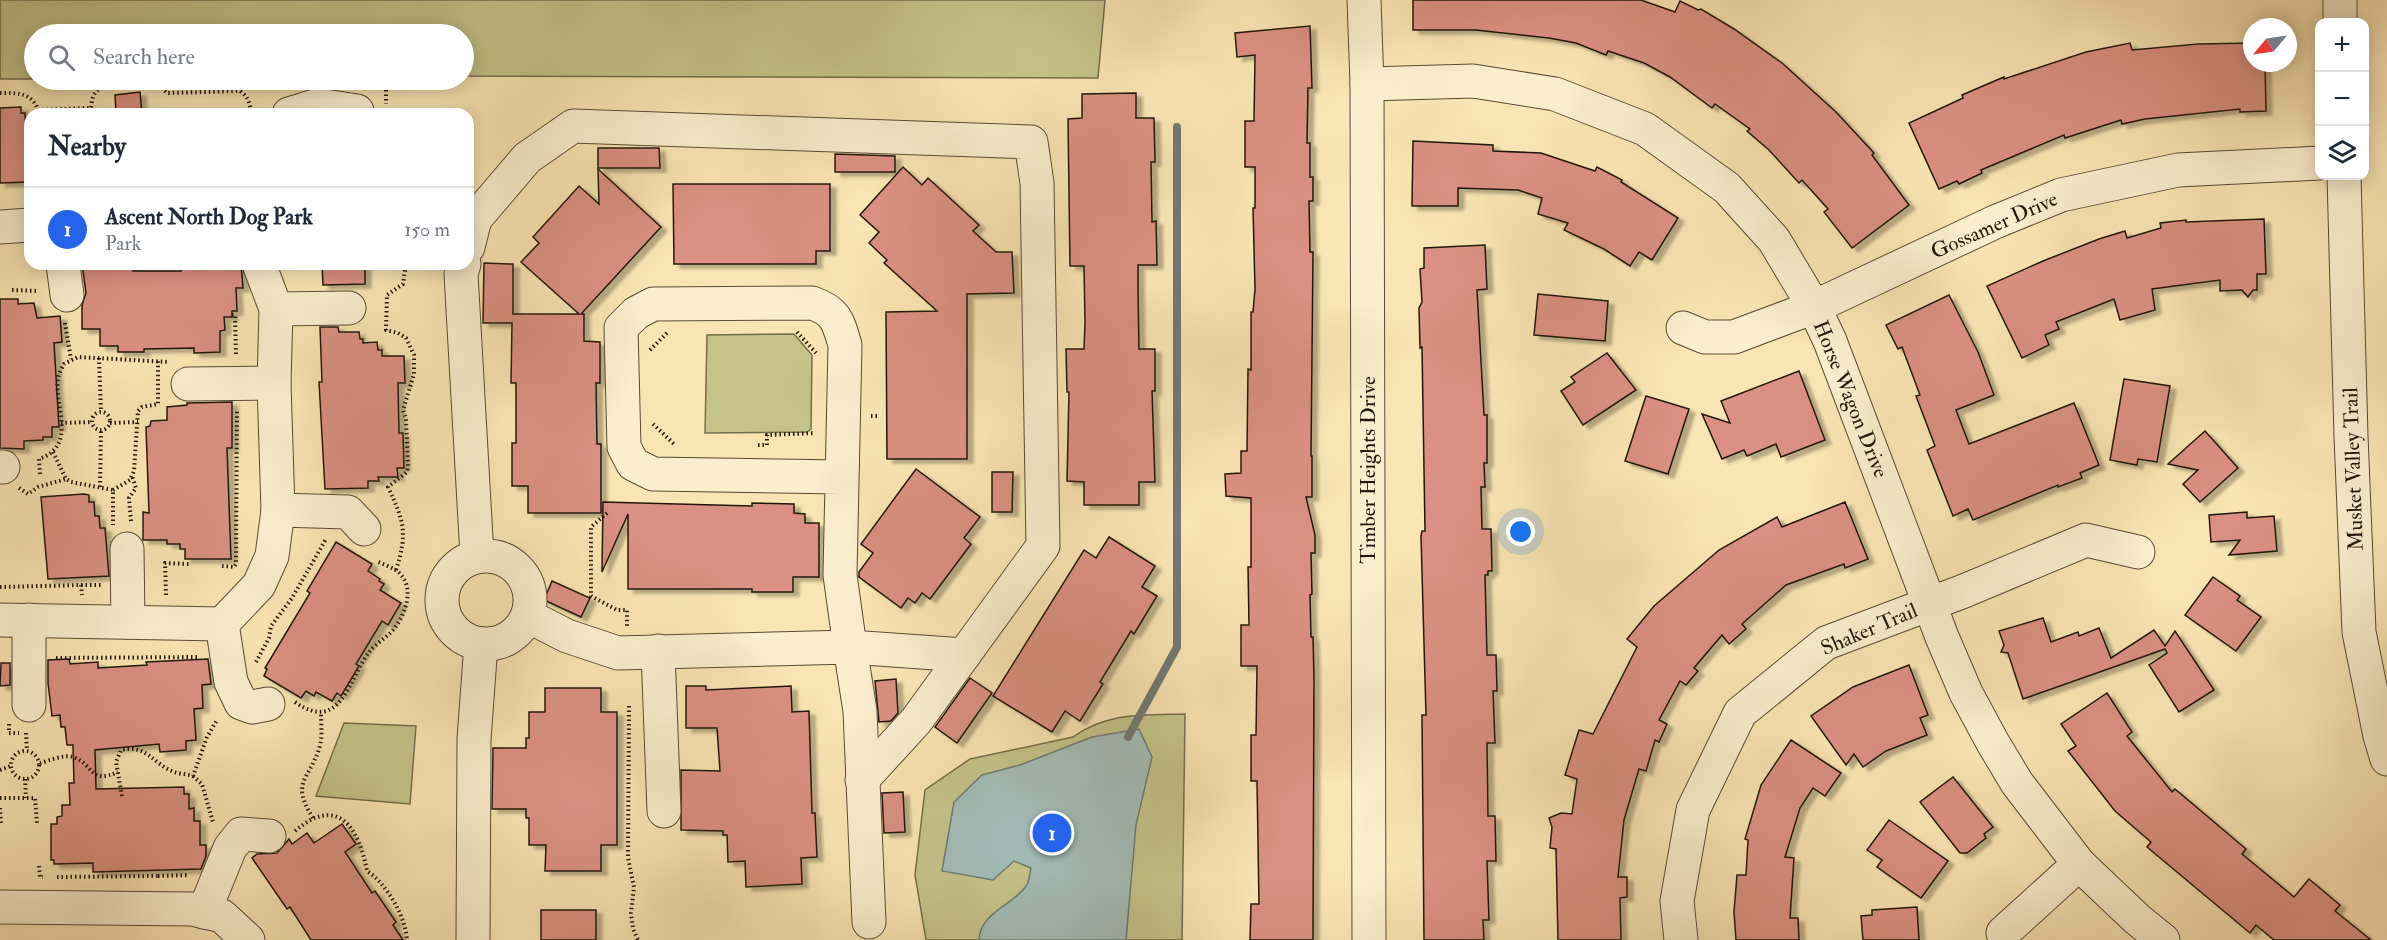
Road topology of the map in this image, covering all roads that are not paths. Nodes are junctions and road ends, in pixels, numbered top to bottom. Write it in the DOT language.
graph roads {
  1 [pos="1364,0"];
  2 [pos="2340,0"];
  3 [pos="2340,18"];
  4 [pos="1367,84"];
  5 [pos="309,108"];
  6 [pos="338,108"];
  7 [pos="2315,162"];
  8 [pos="2344,180"];
  9 [pos="474,223"];
  10 [pos="24,225"];
  11 [pos="0,227"];
  12 [pos="261,270"];
  13 [pos="462,270"];
  14 [pos="1814,307"];
  15 [pos="349,308"];
  16 [pos="276,309"];
  17 [pos="1683,328"];
  18 [pos="184,373"];
  19 [pos="274,383"];
  20 [pos="841,477"];
  21 [pos="278,510"];
  22 [pos="364,529"];
  23 [pos="124,536"];
  24 [pos="2138,552"];
  25 [pos="477,556"];
  26 [pos="1930,603"];
  27 [pos="528,616"];
  28 [pos="15,620"];
  29 [pos="128,622"];
  30 [pos="222,624"];
  31 [pos="481,644"];
  32 [pos="850,647"];
  33 [pos="658,651"];
  34 [pos="964,655"];
  35 [pos="2380,700"];
  36 [pos="281,702"];
  37 [pos="25,722"];
  38 [pos="2387,759"];
  39 [pos="862,780"];
  40 [pos="664,811"];
  41 [pos="278,836"];
  42 [pos="2079,864"];
  43 [pos="0,907"];
  44 [pos="204,912"];
  45 [pos="2003,933"];
  46 [pos="872,934"];
  47 [pos="248,940"];
  48 [pos="473,940"];
  49 [pos="1369,940"];
  50 [pos="1681,940"];
  51 [pos="2163,940"];
  1 -- 4 [label="street, Timber Heights Drive"];
  2 -- 3 [label="street"];
  4 -- 14 [label="street, Horse Wagon Drive"];
  4 -- 49 [label="street, Timber Heights Drive"];
  5 -- 6 [label="street"];
  7 -- 14 [label="street, Gossamer Drive"];
  8 -- 35 [label="street, Musket Valley Trail"];
  9 -- 34 [label="street"];
  10 -- 11 [label="street"];
  12 -- 16 [label="street"];
  13 -- 25 [label="street"];
  14 -- 17 [label="street, Gossamer Drive"];
  14 -- 26 [label="street, Horse Wagon Drive"];
  15 -- 16 [label="street"];
  16 -- 19 [label="street"];
  18 -- 19 [label="street"];
  19 -- 21 [label="street"];
  20 -- 20 [label="street"];
  20 -- 32 [label="street"];
  21 -- 22 [label="street"];
  21 -- 30 [label="street"];
  23 -- 29 [label="street"];
  24 -- 26 [label="street, Shaker Trail"];
  25 -- 27 [label="street"];
  25 -- 31 [label="street"];
  26 -- 42 [label="street, Horse Wagon Drive"];
  26 -- 50 [label="street, Shaker Trail"];
  27 -- 31 [label="street"];
  27 -- 33 [label="street"];
  28 -- 29 [label="street"];
  28 -- 37 [label="street"];
  29 -- 30 [label="street"];
  30 -- 36 [label="street"];
  31 -- 48 [label="street"];
  32 -- 33 [label="street"];
  32 -- 34 [label="street"];
  32 -- 39 [label="street"];
  33 -- 40 [label="street"];
  34 -- 39 [label="street"];
  35 -- 38 [label="street, Musket Valley Trail"];
  39 -- 46 [label="street"];
  41 -- 44 [label="street"];
  42 -- 45 [label="street"];
  42 -- 51 [label="street, Horse Wagon Drive"];
  43 -- 44 [label="street"];
  44 -- 47 [label="street"];
}
